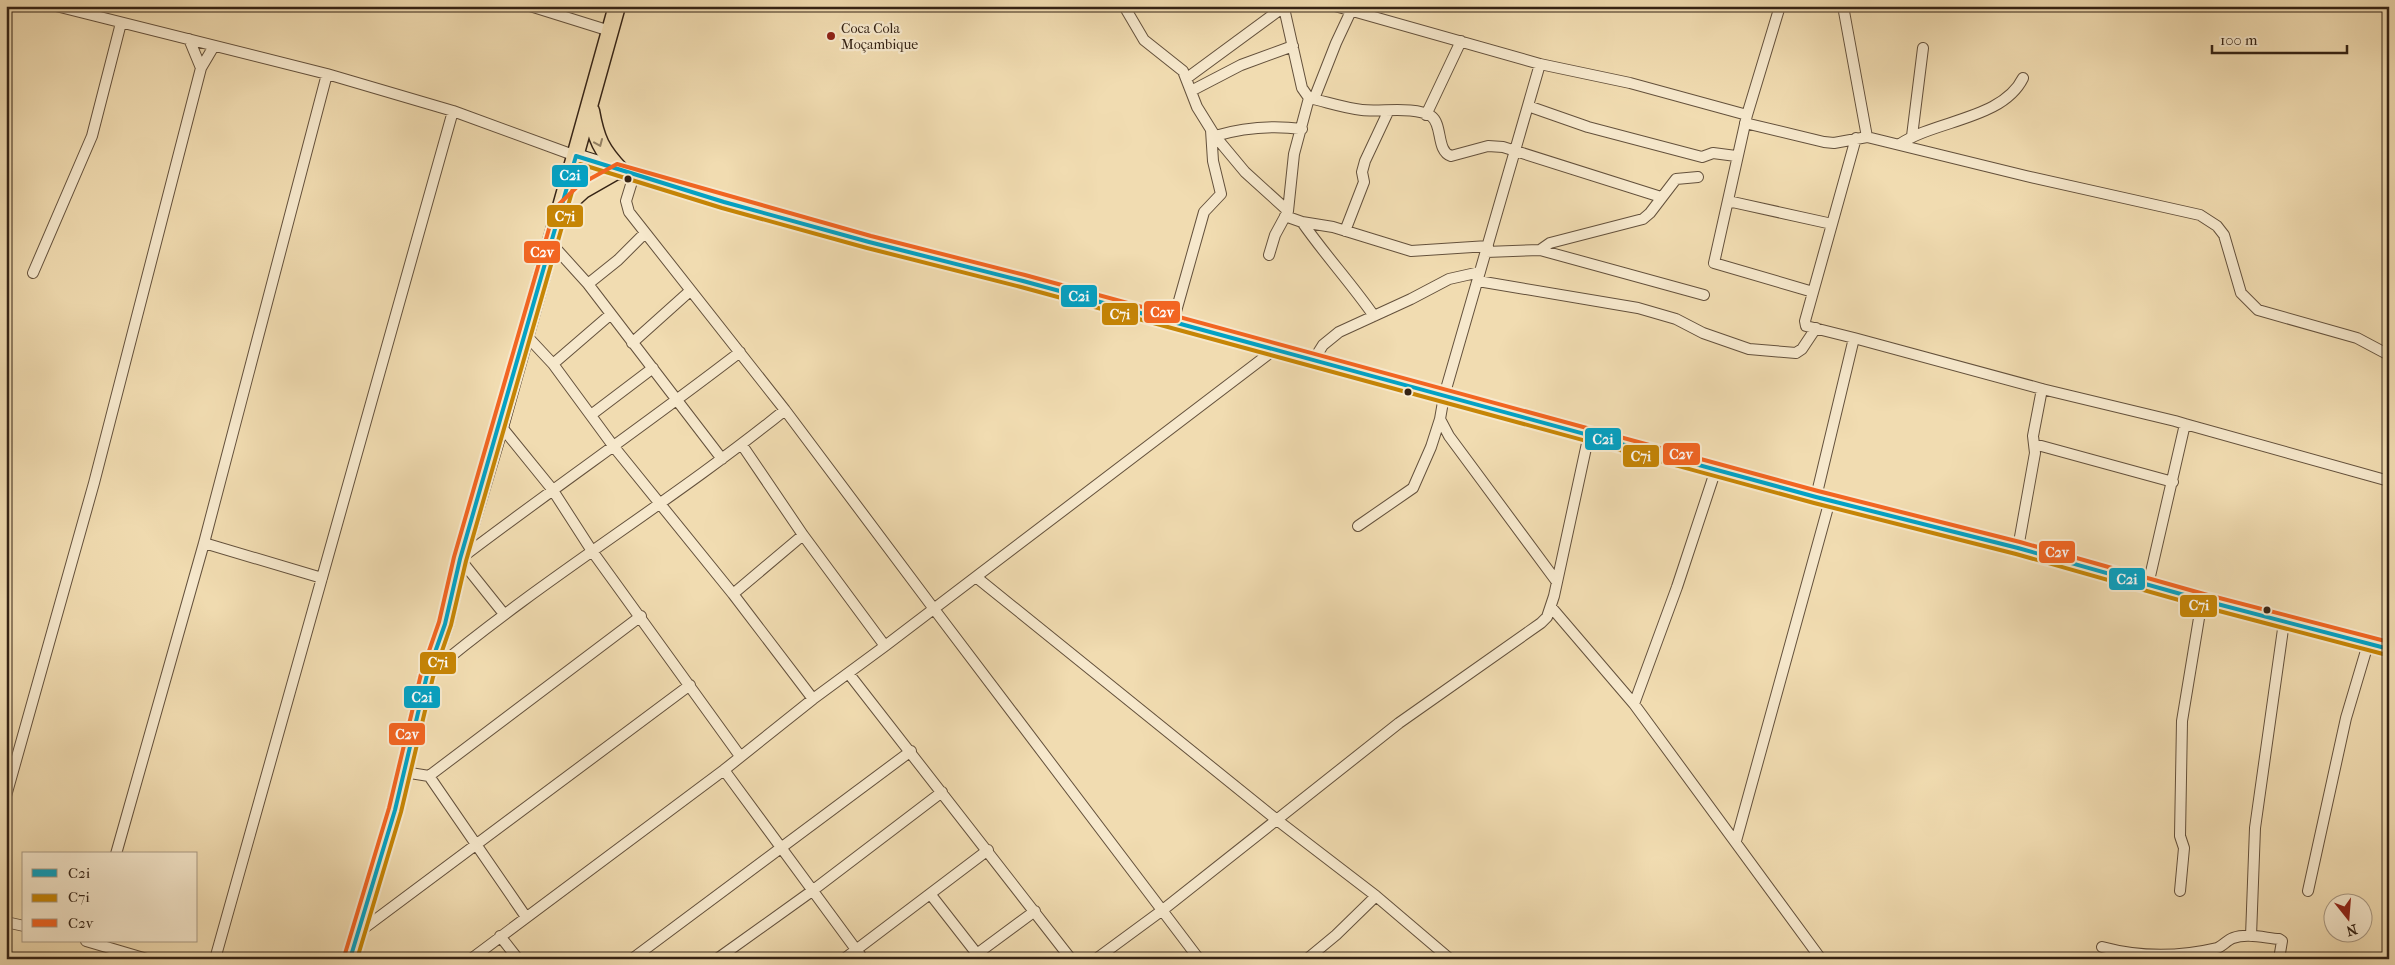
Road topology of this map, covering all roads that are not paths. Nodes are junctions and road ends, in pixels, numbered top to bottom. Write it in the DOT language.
graph roads {
  1 [pos="56,6"];
  2 [pos="530,6"];
  3 [pos="617,6"];
  4 [pos="1124,6"];
  5 [pos="1335,6"];
  6 [pos="1780,6"];
  7 [pos="1842,6"];
  8 [pos="1284,7"];
  9 [pos="1351,11"];
  10 [pos="121,23"];
  11 [pos="610,31"];
  12 [pos="189,39"];
  13 [pos="1461,41"];
  14 [pos="214,46"];
  15 [pos="1293,46"];
  16 [pos="1922,48"];
  17 [pos="1540,64"];
  18 [pos="201,68"];
  19 [pos="328,74"];
  20 [pos="1187,78"];
  21 [pos="2023,78"];
  22 [pos="1191,91"];
  23 [pos="1312,99"];
  24 [pos="1528,106"];
  25 [pos="590,108"];
  26 [pos="453,111"];
  27 [pos="1388,112"];
  28 [pos="1426,115"];
  29 [pos="1746,119"];
  30 [pos="1302,129"];
  31 [pos="1213,133"];
  32 [pos="1912,136"];
  33 [pos="1862,138"];
  34 [pos="1900,144"];
  35 [pos="1515,150"];
  36 [pos="576,156"];
  37 [pos="1736,156"];
  38 [pos="625,172"];
  39 [pos="1698,177"];
  40 [pos="1661,197"];
  41 [pos="1728,201"];
  42 [pos="561,210"];
  43 [pos="1286,214"];
  44 [pos="1302,222"];
  45 [pos="1832,224"];
  46 [pos="1345,231"];
  47 [pos="645,233"];
  48 [pos="550,242"];
  49 [pos="1487,249"];
  50 [pos="1540,250"];
  51 [pos="1269,255"];
  52 [pos="33,273"];
  53 [pos="1479,276"];
  54 [pos="588,284"];
  55 [pos="690,291"];
  56 [pos="1813,292"];
  57 [pos="1704,295"];
  58 [pos="612,314"];
  59 [pos="1374,316"];
  60 [pos="1173,322"];
  61 [pos="1816,328"];
  62 [pos="524,333"];
  63 [pos="1854,338"];
  64 [pos="632,343"];
  65 [pos="1274,350"];
  66 [pos="740,352"];
  67 [pos="2389,355"];
  68 [pos="1313,361"];
  69 [pos="553,364"];
  70 [pos="653,368"];
  71 [pos="2042,389"];
  72 [pos="1444,396"];
  73 [pos="676,400"];
  74 [pos="785,410"];
  75 [pos="591,415"];
  76 [pos="1440,420"];
  77 [pos="2185,424"];
  78 [pos="500,425"];
  79 [pos="1589,434"];
  80 [pos="2034,444"];
  81 [pos="742,445"];
  82 [pos="614,447"];
  83 [pos="722,459"];
  84 [pos="1716,469"];
  85 [pos="2389,481"];
  86 [pos="2173,482"];
  87 [pos="552,490"];
  88 [pos="1816,497"];
  89 [pos="1830,500"];
  90 [pos="659,504"];
  91 [pos="1358,526"];
  92 [pos="803,535"];
  93 [pos="204,543"];
  94 [pos="2018,548"];
  95 [pos="592,551"];
  96 [pos="460,558"];
  97 [pos="976,577"];
  98 [pos="322,578"];
  99 [pos="1557,582"];
  100 [pos="2148,585"];
  101 [pos="733,594"];
  102 [pos="2202,600"];
  103 [pos="1552,606"];
  104 [pos="934,610"];
  105 [pos="504,614"];
  106 [pos="641,616"];
  107 [pos="2284,622"];
  108 [pos="2368,644"];
  109 [pos="885,646"];
  110 [pos="2389,648"];
  111 [pos="849,674"];
  112 [pos="428,675"];
  113 [pos="690,685"];
  114 [pos="813,699"];
  115 [pos="1634,704"];
  116 [pos="911,751"];
  117 [pos="740,756"];
  118 [pos="724,770"];
  119 [pos="404,772"];
  120 [pos="428,776"];
  121 [pos="942,792"];
  122 [pos="6,796"];
  123 [pos="1277,820"];
  124 [pos="1736,841"];
  125 [pos="476,846"];
  126 [pos="781,849"];
  127 [pos="988,850"];
  128 [pos="117,852"];
  129 [pos="812,891"];
  130 [pos="2180,891"];
  131 [pos="2308,891"];
  132 [pos="931,895"];
  133 [pos="1376,896"];
  134 [pos="1164,909"];
  135 [pos="1035,911"];
  136 [pos="526,916"];
  137 [pos="6,922"];
  138 [pos="22,926"];
  139 [pos="358,933"];
  140 [pos="500,936"];
  141 [pos="2251,936"];
  142 [pos="89,942"];
  143 [pos="2102,947"];
  144 [pos="860,955"];
  145 [pos="973,956"];
  146 [pos="147,959"];
  147 [pos="215,959"];
  148 [pos="350,959"];
  149 [pos="471,959"];
  150 [pos="518,959"];
  151 [pos="632,959"];
  152 [pos="717,959"];
  153 [pos="844,959"];
  154 [pos="1071,959"];
  155 [pos="1096,959"];
  156 [pos="1200,959"];
  157 [pos="1307,959"];
  158 [pos="1450,959"];
  159 [pos="1821,959"];
  160 [pos="2279,959"];
  1 -- 10 [label="street"];
  2 -- 11 [label="street"];
  3 -- 11 [label="main road"];
  4 -- 20 [label="street"];
  5 -- 9 [label="street"];
  6 -- 29 [label="street"];
  7 -- 33 [label="street"];
  8 -- 15 [label="street"];
  8 -- 20 [label="street"];
  9 -- 13 [label="street"];
  9 -- 23 [label="street"];
  10 -- 12 [label="street"];
  10 -- 52 [label="street"];
  11 -- 25 [label="main road"];
  12 -- 14 [label="street"];
  12 -- 18 [label="street"];
  13 -- 17 [label="street"];
  13 -- 28 [label="street"];
  14 -- 18 [label="street"];
  14 -- 19 [label="street"];
  15 -- 22 [label="street"];
  15 -- 23 [label="street"];
  16 -- 32 [label="street"];
  17 -- 24 [label="street"];
  17 -- 29 [label="street"];
  18 -- 122 [label="street"];
  19 -- 26 [label="street"];
  19 -- 93 [label="street"];
  20 -- 22 [label="street"];
  21 -- 32 [label="street"];
  22 -- 31 [label="street"];
  23 -- 27 [label="street"];
  23 -- 30 [label="street"];
  24 -- 35 [label="street"];
  24 -- 37 [label="street"];
  25 -- 36 [label="main road"];
  25 -- 38 [label="main road, one-way"];
  26 -- 36 [label="street"];
  26 -- 98 [label="street"];
  27 -- 28 [label="street"];
  27 -- 46 [label="street"];
  28 -- 35 [label="street"];
  29 -- 33 [label="street"];
  29 -- 37 [label="street"];
  30 -- 31 [label="street"];
  30 -- 43 [label="street"];
  31 -- 43 [label="street"];
  31 -- 60 [label="street"];
  32 -- 34 [label="street"];
  33 -- 34 [label="street"];
  33 -- 45 [label="street"];
  34 -- 67 [label="street"];
  35 -- 40 [label="street"];
  35 -- 49 [label="street"];
  36 -- 38 [label="main road"];
  36 -- 42 [label="main road"];
  37 -- 41 [label="street"];
  38 -- 42 [label="main road"];
  38 -- 47 [label="street"];
  38 -- 60 [label="main road"];
  39 -- 40 [label="street"];
  40 -- 50 [label="street"];
  41 -- 45 [label="street"];
  41 -- 56 [label="street"];
  42 -- 48 [label="main road"];
  43 -- 44 [label="street"];
  43 -- 51 [label="street"];
  44 -- 46 [label="street"];
  44 -- 59 [label="street"];
  45 -- 56 [label="street"];
  46 -- 49 [label="street"];
  47 -- 54 [label="street"];
  47 -- 55 [label="street"];
  48 -- 54 [label="street"];
  48 -- 62 [label="main road"];
  49 -- 50 [label="street"];
  49 -- 53 [label="street"];
  50 -- 57 [label="street"];
  53 -- 59 [label="street"];
  53 -- 61 [label="street"];
  53 -- 72 [label="street"];
  54 -- 58 [label="street"];
  55 -- 64 [label="street"];
  55 -- 66 [label="street"];
  56 -- 61 [label="street"];
  58 -- 64 [label="street"];
  58 -- 69 [label="street"];
  59 -- 68 [label="street"];
  60 -- 65 [label="main road"];
  61 -- 63 [label="street"];
  62 -- 69 [label="street"];
  62 -- 78 [label="main road"];
  63 -- 71 [label="street"];
  63 -- 88 [label="street"];
  64 -- 70 [label="street"];
  65 -- 68 [label="main road"];
  65 -- 97 [label="street"];
  66 -- 73 [label="street"];
  66 -- 74 [label="street"];
  68 -- 72 [label="main road"];
  69 -- 75 [label="street"];
  70 -- 73 [label="street"];
  70 -- 75 [label="street"];
  71 -- 77 [label="street"];
  71 -- 80 [label="street"];
  72 -- 76 [label="street"];
  72 -- 79 [label="main road"];
  73 -- 82 [label="street"];
  73 -- 83 [label="street"];
  74 -- 81 [label="street"];
  74 -- 104 [label="street"];
  75 -- 82 [label="street"];
  76 -- 91 [label="street"];
  76 -- 99 [label="street"];
  77 -- 85 [label="street"];
  77 -- 86 [label="street"];
  78 -- 87 [label="street"];
  78 -- 96 [label="main road"];
  79 -- 84 [label="main road"];
  79 -- 99 [label="street"];
  80 -- 86 [label="street"];
  80 -- 94 [label="street"];
  81 -- 83 [label="street"];
  81 -- 92 [label="street"];
  82 -- 87 [label="street"];
  82 -- 90 [label="street"];
  83 -- 90 [label="street"];
  84 -- 88 [label="main road"];
  84 -- 115 [label="street"];
  86 -- 100 [label="street"];
  87 -- 95 [label="street"];
  87 -- 96 [label="street"];
  88 -- 89 [label="main road"];
  89 -- 94 [label="main road"];
  89 -- 124 [label="street"];
  90 -- 95 [label="street"];
  90 -- 101 [label="street"];
  92 -- 101 [label="street"];
  92 -- 109 [label="street"];
  93 -- 98 [label="street"];
  93 -- 128 [label="street"];
  94 -- 100 [label="main road"];
  95 -- 105 [label="street"];
  95 -- 106 [label="street"];
  96 -- 105 [label="street"];
  96 -- 112 [label="main road"];
  97 -- 104 [label="street"];
  97 -- 123 [label="street"];
  98 -- 147 [label="street"];
  99 -- 103 [label="street"];
  100 -- 102 [label="main road"];
  101 -- 114 [label="street"];
  102 -- 107 [label="main road"];
  102 -- 130 [label="street"];
  103 -- 115 [label="street"];
  103 -- 123 [label="street"];
  104 -- 109 [label="street"];
  104 -- 134 [label="street"];
  105 -- 112 [label="street"];
  106 -- 113 [label="street"];
  106 -- 120 [label="street"];
  107 -- 108 [label="main road"];
  107 -- 141 [label="street"];
  108 -- 110 [label="main road"];
  108 -- 131 [label="street"];
  109 -- 111 [label="street"];
  111 -- 114 [label="street"];
  111 -- 116 [label="street"];
  112 -- 119 [label="main road"];
  113 -- 117 [label="street"];
  113 -- 125 [label="street"];
  114 -- 117 [label="street"];
  115 -- 124 [label="street"];
  116 -- 121 [label="street"];
  116 -- 126 [label="street"];
  117 -- 118 [label="street"];
  118 -- 126 [label="street"];
  118 -- 136 [label="street"];
  119 -- 120 [label="street"];
  119 -- 139 [label="main road"];
  120 -- 125 [label="street"];
  121 -- 127 [label="street"];
  121 -- 129 [label="street"];
  123 -- 133 [label="street"];
  123 -- 134 [label="street"];
  124 -- 159 [label="street"];
  125 -- 136 [label="street"];
  125 -- 139 [label="street"];
  126 -- 129 [label="street"];
  126 -- 151 [label="street"];
  127 -- 132 [label="street"];
  127 -- 135 [label="street"];
  129 -- 144 [label="street"];
  129 -- 152 [label="street"];
  132 -- 144 [label="street"];
  132 -- 145 [label="street"];
  133 -- 157 [label="street"];
  133 -- 158 [label="street"];
  134 -- 155 [label="street"];
  134 -- 156 [label="street"];
  135 -- 145 [label="street"];
  135 -- 154 [label="street"];
  136 -- 140 [label="street"];
  137 -- 138 [label="street"];
  139 -- 148 [label="main road"];
  140 -- 149 [label="street"];
  140 -- 150 [label="street"];
  141 -- 143 [label="street"];
  141 -- 160 [label="street"];
  142 -- 146 [label="street"];
  144 -- 153 [label="street"];
}
